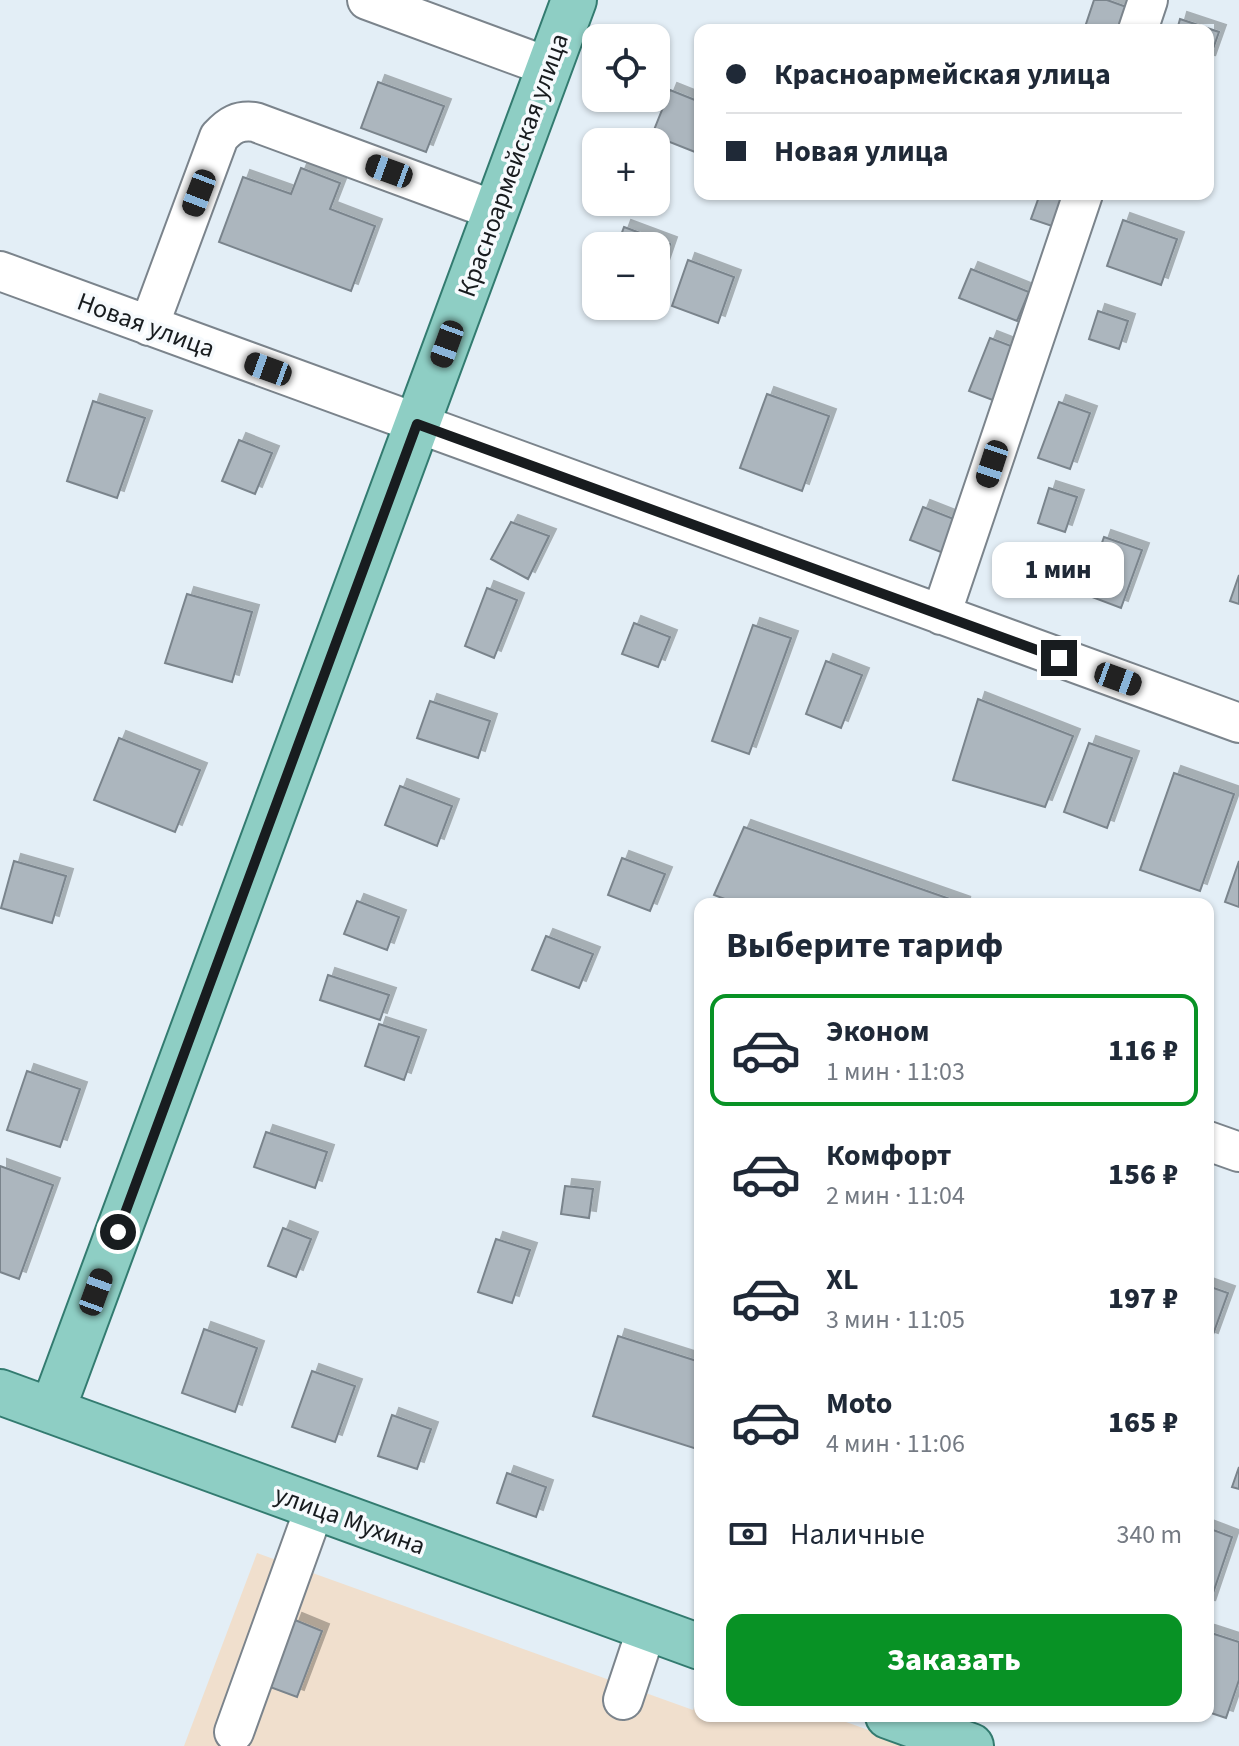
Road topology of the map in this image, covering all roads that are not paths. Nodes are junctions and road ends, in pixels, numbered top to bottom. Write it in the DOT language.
graph roads {
  1 [pos="367,0"];
  2 [pos="574,0"];
  3 [pos="1148,0"];
  4 [pos="1140,24"];
  5 [pos="549,67"];
  6 [pos="1081,200"];
  7 [pos="496,211"];
  8 [pos="0,271"];
  9 [pos="149,326"];
  10 [pos="417,424"];
  11 [pos="941,615"];
  12 [pos="1238,719"];
  13 [pos="1214,1143"];
  14 [pos="1239,1152"];
  15 [pos="0,1392"];
  16 [pos="52,1411"];
  17 [pos="315,1507"];
  18 [pos="647,1628"];
  19 [pos="694,1645"];
  20 [pos="623,1700"];
  21 [pos="905,1722"];
  22 [pos="234,1732"];
  23 [pos="971,1746"];
  1 -- 5 [label="street"];
  2 -- 5 [label="main road, Красноармейская улица"];
  3 -- 4 [label="street"];
  5 -- 7 [label="main road, Красноармейская улица"];
  6 -- 11 [label="street"];
  7 -- 9 [label="street"];
  7 -- 10 [label="main road, Красноармейская улица"];
  8 -- 9 [label="street, Новая улица"];
  9 -- 10 [label="street, Новая улица"];
  10 -- 11 [label="street, Новая улица"];
  10 -- 16 [label="main road, Красноармейская улица"];
  11 -- 12 [label="street, Новая улица"];
  13 -- 14 [label="street"];
  15 -- 16 [label="main road, улица Мухина"];
  16 -- 17 [label="main road, улица Мухина"];
  17 -- 18 [label="main road, улица Мухина"];
  17 -- 22 [label="street"];
  18 -- 19 [label="main road, улица Мухина"];
  18 -- 20 [label="street"];
  21 -- 23 [label="main road"];
}
